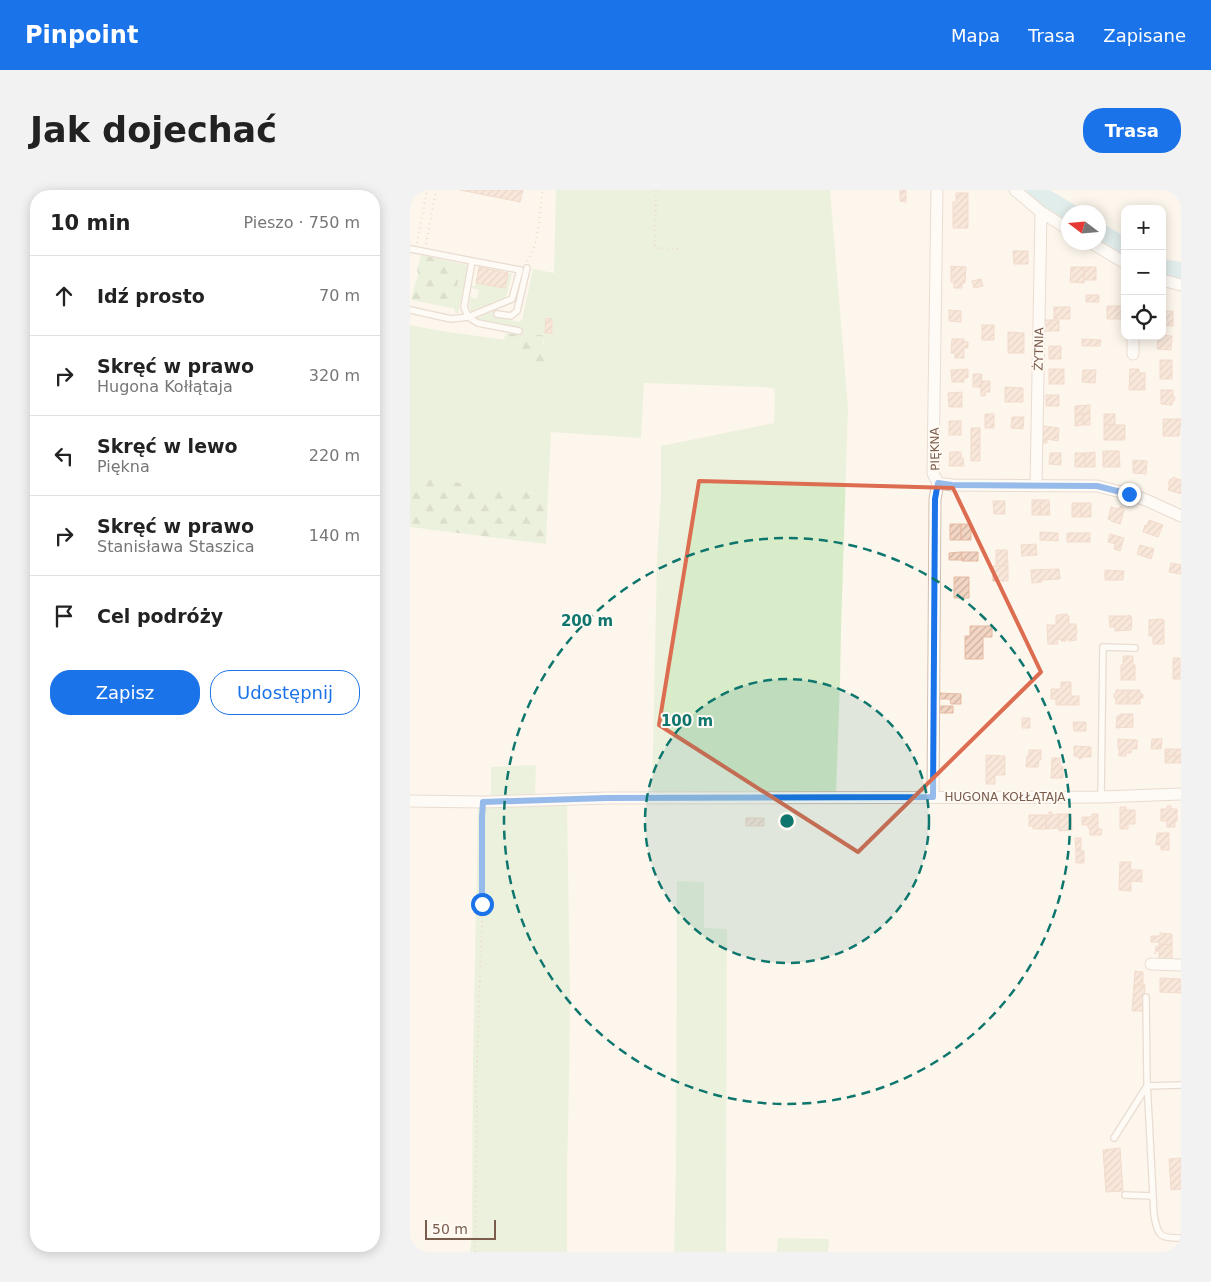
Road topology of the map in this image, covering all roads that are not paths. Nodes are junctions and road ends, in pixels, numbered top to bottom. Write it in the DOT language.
graph roads {
  1 [pos="937,190"];
  2 [pos="1015,190"];
  3 [pos="1041,212"];
  4 [pos="1061,225"];
  5 [pos="412,249"];
  6 [pos="1103,250"];
  7 [pos="410,256"];
  8 [pos="472,261"];
  9 [pos="1121,261"];
  10 [pos="524,270"];
  11 [pos="1166,281"];
  12 [pos="1181,285"];
  13 [pos="410,310"];
  14 [pos="497,314"];
  15 [pos="468,317"];
  16 [pos="519,331"];
  17 [pos="1134,340"];
  18 [pos="1133,354"];
  19 [pos="938,483"];
  20 [pos="1036,486"];
  21 [pos="1181,516"];
  22 [pos="1135,648"];
  23 [pos="1181,794"];
  24 [pos="1102,796"];
  25 [pos="933,797"];
  26 [pos="410,801"];
  27 [pos="1151,964"];
  28 [pos="1181,965"];
  29 [pos="1146,997"];
  30 [pos="1147,1086"];
  31 [pos="1181,1086"];
  32 [pos="1114,1138"];
  33 [pos="1125,1195"];
  34 [pos="1153,1196"];
  35 [pos="1181,1238"];
  1 -- 19 [label="street, PIĘKNA"];
  2 -- 3 [label="street"];
  3 -- 4 [label="street"];
  3 -- 20 [label="street, ŻYTNIA"];
  5 -- 7 [label="lane"];
  5 -- 8 [label="lane"];
  6 -- 9 [label="street"];
  8 -- 10 [label="lane"];
  8 -- 15 [label="lane"];
  10 -- 14 [label="lane"];
  10 -- 15 [label="lane"];
  11 -- 12 [label="street"];
  13 -- 15 [label="lane"];
  15 -- 16 [label="lane"];
  17 -- 18 [label="street"];
  19 -- 20 [label="street"];
  19 -- 25 [label="street, PIĘKNA"];
  20 -- 21 [label="street"];
  22 -- 24 [label="lane"];
  23 -- 24 [label="street, HUGONA KOŁŁĄTAJA"];
  24 -- 25 [label="street, HUGONA KOŁŁĄTAJA"];
  25 -- 26 [label="street, HUGONA KOŁŁĄTAJA"];
  27 -- 28 [label="street"];
  29 -- 30 [label="lane"];
  30 -- 31 [label="lane"];
  30 -- 32 [label="lane"];
  30 -- 34 [label="lane"];
  33 -- 34 [label="lane"];
  34 -- 35 [label="lane"];
}
